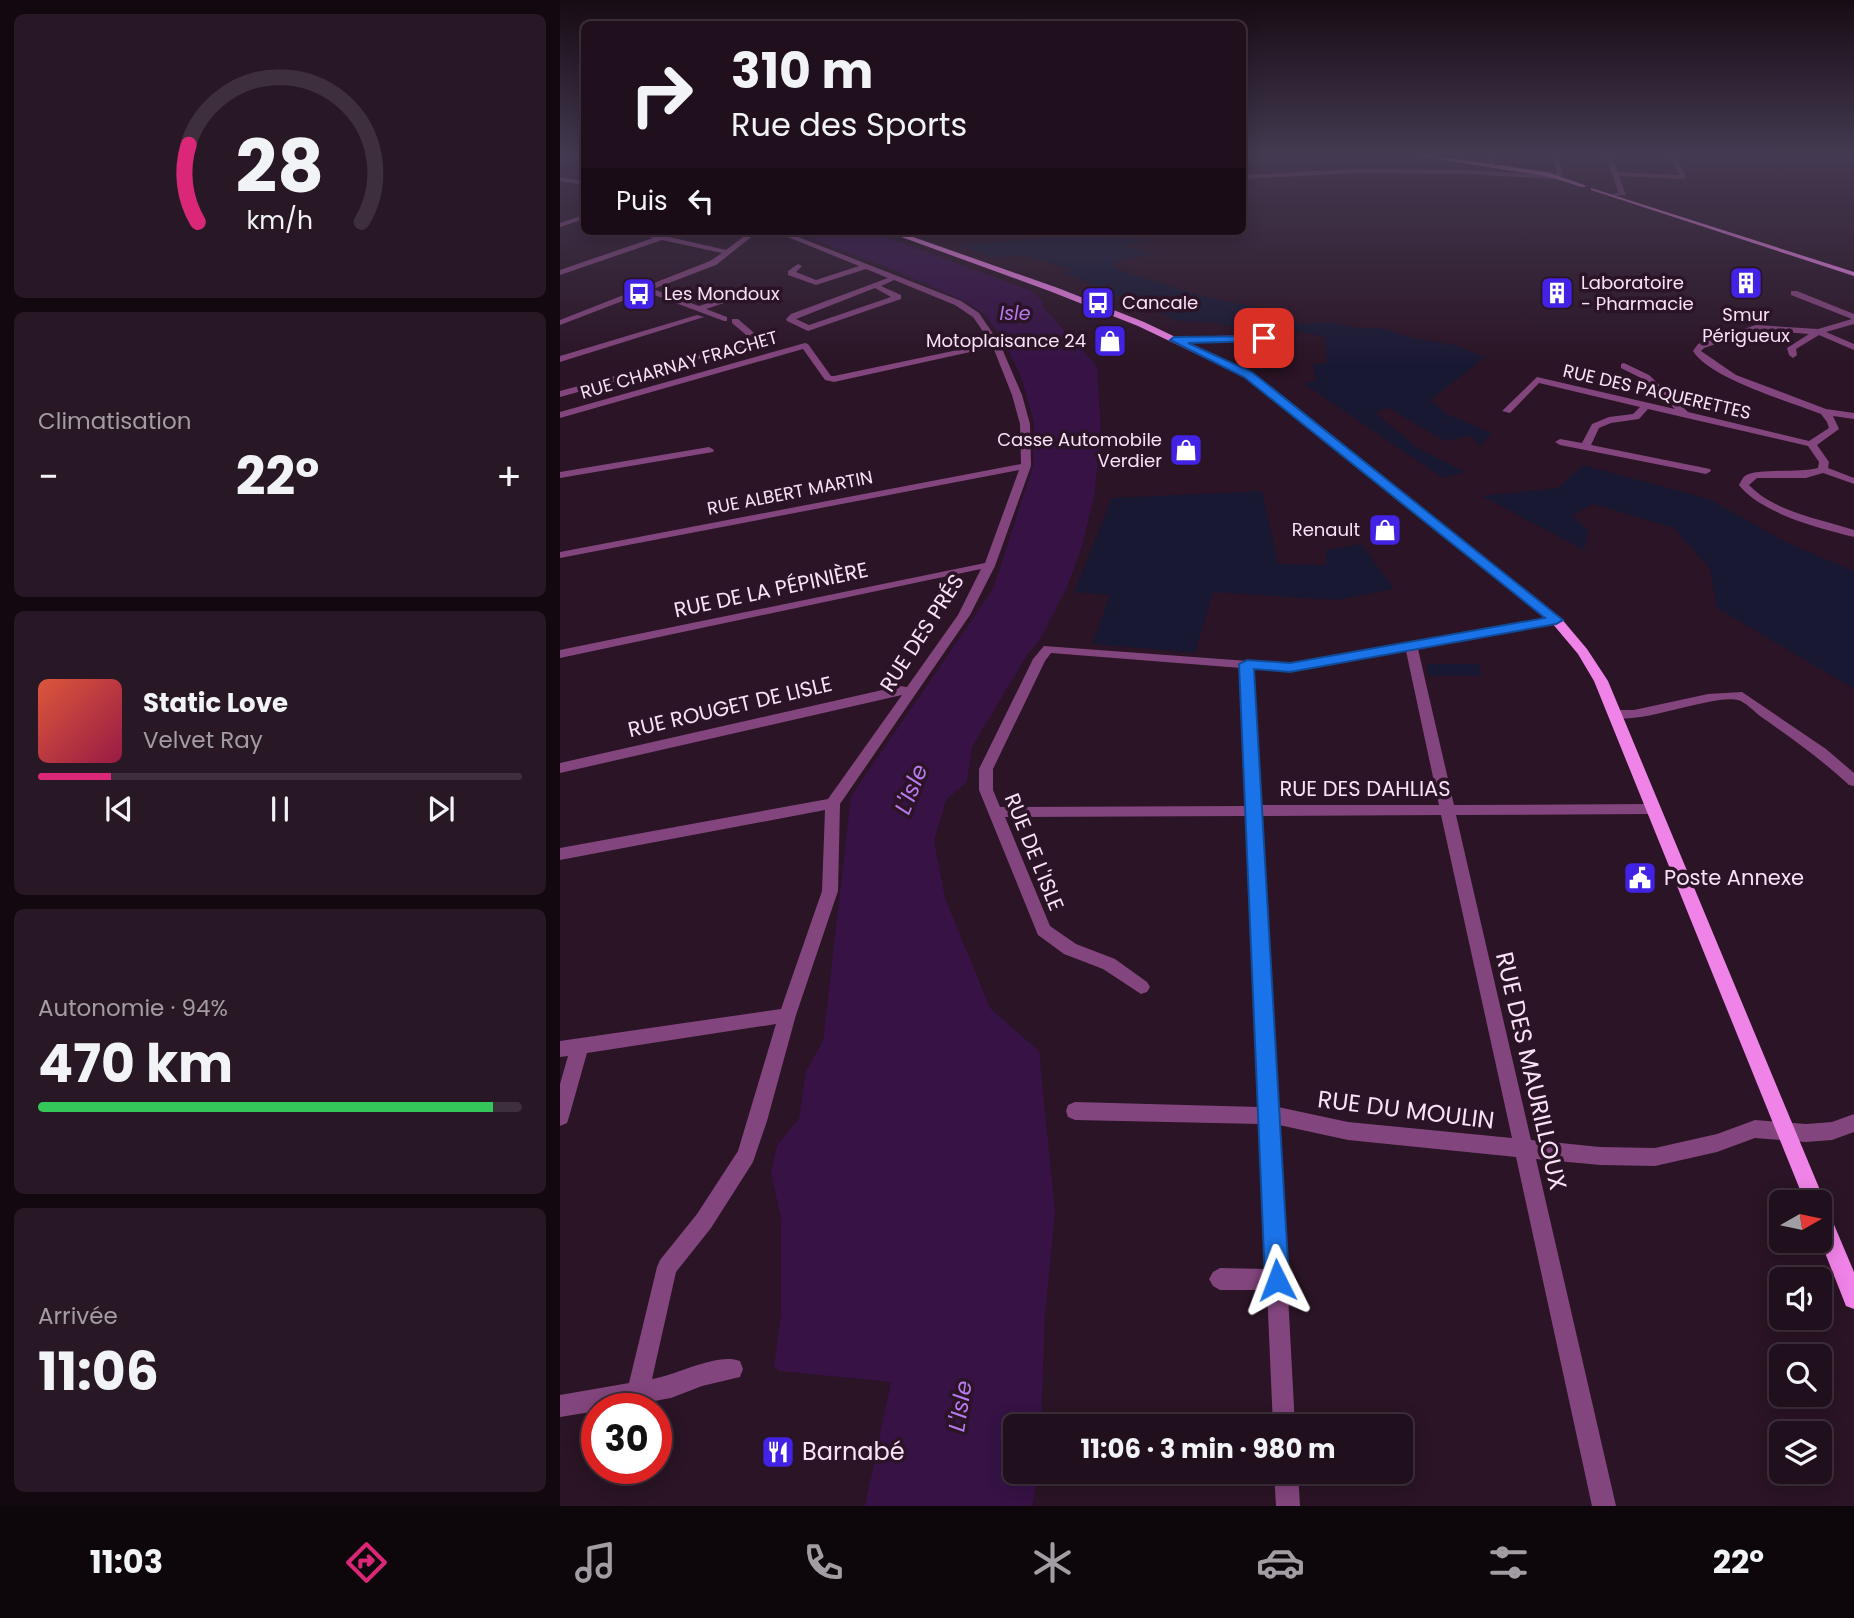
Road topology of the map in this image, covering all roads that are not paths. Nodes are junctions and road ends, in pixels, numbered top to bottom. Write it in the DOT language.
graph roads {
  1 [pos="563,225"];
  2 [pos="1705,225"];
  3 [pos="581,227"];
  4 [pos="652,235"];
  5 [pos="750,235"];
  6 [pos="787,235"];
  7 [pos="901,235"];
  8 [pos="920,235"];
  9 [pos="662,237"];
  10 [pos="727,252"];
  11 [pos="798,266"];
  12 [pos="867,266"];
  13 [pos="995,267"];
  14 [pos="560,273"];
  15 [pos="1854,274"];
  16 [pos="896,277"];
  17 [pos="874,285"];
  18 [pos="646,289"];
  19 [pos="759,290"];
  20 [pos="1794,293"];
  21 [pos="700,313"];
  22 [pos="724,319"];
  23 [pos="1854,319"];
  24 [pos="736,321"];
  25 [pos="560,323"];
  26 [pos="1818,332"];
  27 [pos="1290,337"];
  28 [pos="1174,340"];
  29 [pos="996,344"];
  30 [pos="1854,347"];
  31 [pos="718,351"];
  32 [pos="1793,355"];
  33 [pos="560,359"];
  34 [pos="733,366"];
  35 [pos="1624,366"];
  36 [pos="560,394"];
  37 [pos="1646,405"];
  38 [pos="1507,411"];
  39 [pos="1824,412"];
  40 [pos="1685,414"];
  41 [pos="560,415"];
  42 [pos="1854,416"];
  43 [pos="1560,442"];
  44 [pos="1811,444"];
  45 [pos="1585,447"];
  46 [pos="709,450"];
  47 [pos="1026,466"];
  48 [pos="1823,470"];
  49 [pos="1706,471"];
  50 [pos="560,475"];
  51 [pos="1854,481"];
  52 [pos="1854,534"];
  53 [pos="560,555"];
  54 [pos="989,566"];
  55 [pos="1556,620"];
  56 [pos="1411,647"];
  57 [pos="560,654"];
  58 [pos="1247,664"];
  59 [pos="909,692"];
  60 [pos="1615,714"];
  61 [pos="560,768"];
  62 [pos="1854,781"];
  63 [pos="833,803"];
  64 [pos="1653,809"];
  65 [pos="1448,810"];
  66 [pos="1254,811"];
  67 [pos="994,813"];
  68 [pos="560,854"];
  69 [pos="1142,986"];
  70 [pos="787,1015"];
  71 [pos="579,1046"];
  72 [pos="560,1049"];
  73 [pos="1075,1111"];
  74 [pos="1269,1115"];
  75 [pos="560,1117"];
  76 [pos="1854,1123"];
  77 [pos="1786,1131"];
  78 [pos="1524,1149"];
  79 [pos="1810,1190"];
  80 [pos="1832,1244"];
  81 [pos="1220,1279"];
  82 [pos="1277,1280"];
  83 [pos="1854,1298"];
  84 [pos="732,1369"];
  85 [pos="638,1393"];
  86 [pos="581,1402"];
  87 [pos="560,1406"];
  88 [pos="1283,1414"];
  89 [pos="1287,1484"];
  90 [pos="1288,1506"];
  91 [pos="1604,1506"];
  1 -- 3 [label="street"];
  2 -- 15 [label="main road"];
  4 -- 9 [label="street"];
  5 -- 10 [label="street"];
  6 -- 12 [label="street, RUE DES PRÉS"];
  7 -- 13 [label="main road"];
  8 -- 13 [label="main road"];
  9 -- 10 [label="street"];
  9 -- 14 [label="street"];
  10 -- 18 [label="street"];
  11 -- 12 [label="street"];
  12 -- 16 [label="street, RUE DES PRÉS"];
  13 -- 28 [label="main road"];
  16 -- 17 [label="street"];
  16 -- 29 [label="street, RUE DES PRÉS"];
  17 -- 17 [label="street"];
  18 -- 21 [label="street"];
  18 -- 25 [label="street"];
  19 -- 21 [label="street"];
  20 -- 23 [label="street"];
  21 -- 22 [label="street"];
  21 -- 33 [label="street"];
  23 -- 26 [label="street"];
  24 -- 31 [label="street"];
  26 -- 30 [label="street"];
  26 -- 32 [label="street"];
  26 -- 39 [label="street"];
  27 -- 28 [label="street"];
  28 -- 55 [label="main road"];
  29 -- 34 [label="street, RUE CHARNAY FRACHET"];
  29 -- 47 [label="street, RUE DES PRÉS"];
  31 -- 34 [label="street"];
  31 -- 36 [label="street"];
  34 -- 41 [label="street, RUE CHARNAY FRACHET"];
  35 -- 40 [label="street"];
  37 -- 38 [label="street, RUE DES PAQUERETTES"];
  37 -- 40 [label="street, RUE DES PAQUERETTES"];
  37 -- 45 [label="street"];
  39 -- 42 [label="street"];
  39 -- 44 [label="street"];
  40 -- 44 [label="street, RUE DES PAQUERETTES"];
  43 -- 45 [label="street"];
  44 -- 48 [label="street"];
  45 -- 49 [label="street"];
  46 -- 50 [label="street"];
  47 -- 53 [label="street, RUE ALBERT MARTIN"];
  47 -- 54 [label="street, RUE DES PRÉS"];
  48 -- 51 [label="street"];
  48 -- 52 [label="street"];
  54 -- 57 [label="street, RUE DE LA PÉPINIÈRE"];
  54 -- 59 [label="street, RUE DES PRÉS"];
  55 -- 56 [label="street"];
  55 -- 60 [label="main road"];
  56 -- 58 [label="street"];
  56 -- 65 [label="street, RUE DES MAURILLOUX"];
  58 -- 66 [label="street"];
  58 -- 67 [label="street, RUE DE L'ISLE"];
  59 -- 61 [label="street, RUE ROUGET DE LISLE"];
  59 -- 63 [label="street, RUE DES PRÉS"];
  60 -- 62 [label="street"];
  60 -- 64 [label="main road"];
  63 -- 68 [label="street"];
  63 -- 70 [label="street"];
  64 -- 65 [label="street, RUE DES DAHLIAS"];
  64 -- 77 [label="main road"];
  65 -- 66 [label="street, RUE DES DAHLIAS"];
  65 -- 78 [label="street, RUE DES MAURILLOUX"];
  66 -- 67 [label="street, RUE DES DAHLIAS"];
  66 -- 74 [label="street"];
  67 -- 69 [label="street, RUE DE L'ISLE"];
  70 -- 71 [label="street"];
  70 -- 85 [label="street"];
  71 -- 72 [label="street"];
  71 -- 75 [label="street"];
  73 -- 74 [label="street, RUE DU MOULIN"];
  74 -- 78 [label="street, RUE DU MOULIN"];
  74 -- 82 [label="street"];
  76 -- 77 [label="street, RUE DU MOULIN"];
  77 -- 78 [label="street, RUE DU MOULIN"];
  77 -- 79 [label="main road"];
  78 -- 91 [label="street, RUE DES MAURILLOUX"];
  80 -- 83 [label="main road"];
  81 -- 82 [label="street"];
  82 -- 88 [label="street"];
  84 -- 85 [label="street"];
  86 -- 87 [label="street"];
  89 -- 90 [label="street"];
}
